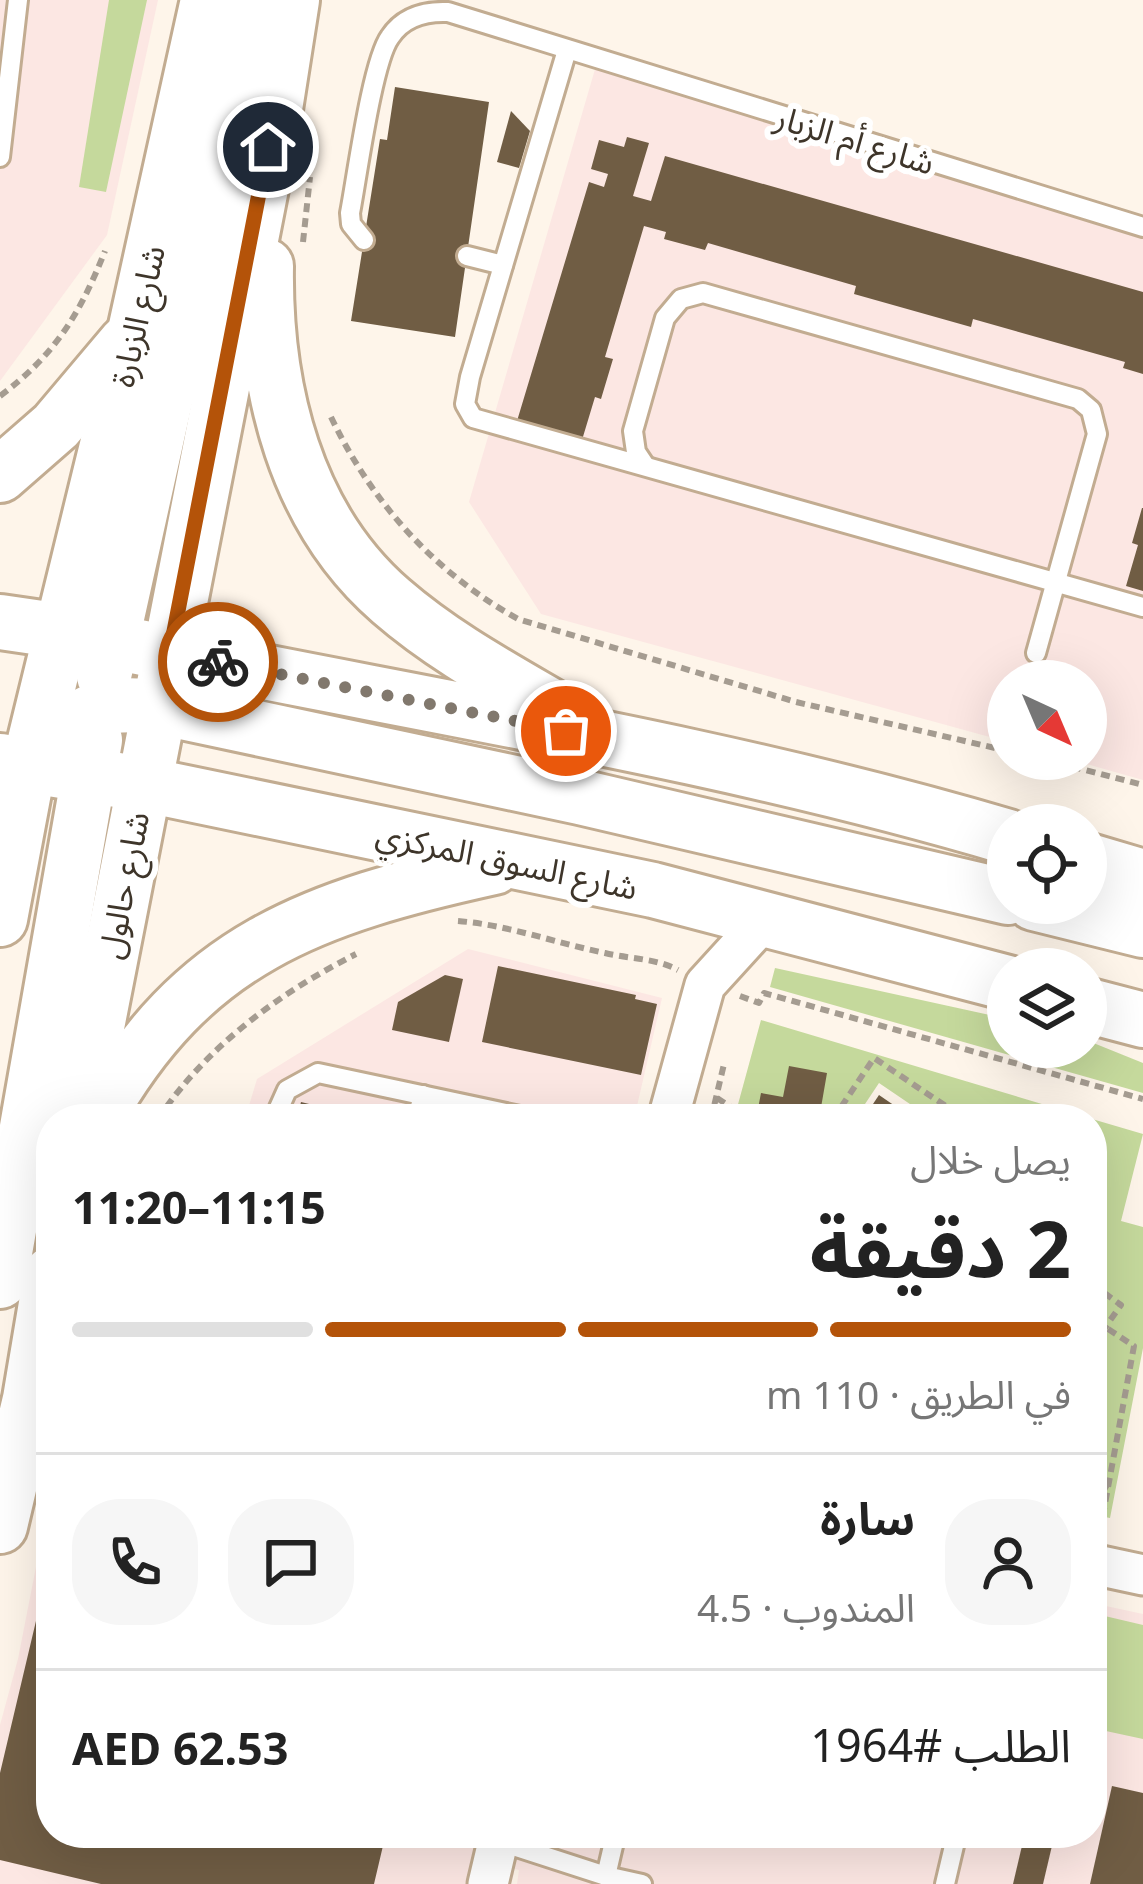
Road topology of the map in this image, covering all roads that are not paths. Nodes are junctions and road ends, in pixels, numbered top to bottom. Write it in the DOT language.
graph roads {
  1 [pos="18,0"];
  2 [pos="208,0"];
  3 [pos="243,0"];
  4 [pos="292,0"];
  5 [pos="566,50"];
  6 [pos="268,147"];
  7 [pos="0,158"];
  8 [pos="1143,227"];
  9 [pos="364,240"];
  10 [pos="467,256"];
  11 [pos="502,265"];
  12 [pos="135,332"];
  13 [pos="644,464"];
  14 [pos="0,475"];
  15 [pos="1056,582"];
  16 [pos="1143,608"];
  17 [pos="0,622"];
  18 [pos="170,652"];
  19 [pos="1036,653"];
  20 [pos="85,684"];
  21 [pos="608,739"];
  22 [pos="15,763"];
  23 [pos="117,779"];
  24 [pos="987,832"];
  25 [pos="515,862"];
  26 [pos="1107,866"];
  27 [pos="1143,877"];
  28 [pos="987,892"];
  29 [pos="767,917"];
  30 [pos="0,919"];
  31 [pos="1107,921"];
  32 [pos="1143,930"];
  33 [pos="987,977"];
  34 [pos="1107,1010"];
  35 [pos="1143,1020"];
  36 [pos="423,1095"];
  37 [pos="41,1104"];
  38 [pos="81,1104"];
  39 [pos="107,1104"];
  40 [pos="281,1104"];
  41 [pos="421,1104"];
  42 [pos="465,1104"];
  43 [pos="672,1104"];
  44 [pos="36,1127"];
  45 [pos="0,1281"];
  46 [pos="36,1405"];
  47 [pos="0,1526"];
  48 [pos="1107,1567"];
  49 [pos="1143,1575"];
  50 [pos="496,1848"];
  51 [pos="529,1848"];
  52 [pos="613,1848"];
  53 [pos="953,1848"];
  54 [pos="606,1876"];
  55 [pos="488,1884"];
  56 [pos="642,1884"];
  57 [pos="945,1884"];
  1 -- 7 [label="lane"];
  2 -- 12 [label="main road, شارع الزبارة"];
  3 -- 20 [label="main road"];
  4 -- 6 [label="main road"];
  5 -- 8 [label="lane, شارع أم الزبار"];
  5 -- 9 [label="lane, شارع أم الزبار"];
  5 -- 11 [label="lane"];
  6 -- 18 [label="main road"];
  6 -- 21 [label="main road"];
  10 -- 11 [label="lane"];
  11 -- 13 [label="lane"];
  12 -- 14 [label="main road"];
  12 -- 20 [label="main road, شارع الزبارة"];
  13 -- 15 [label="lane"];
  13 -- 15 [label="lane"];
  15 -- 16 [label="lane"];
  15 -- 19 [label="lane"];
  17 -- 20 [label="main road"];
  18 -- 20 [label="main road"];
  18 -- 21 [label="main road"];
  20 -- 22 [label="main road"];
  20 -- 23 [label="main road, شارع حالول"];
  20 -- 28 [label="main road"];
  21 -- 24 [label="main road"];
  22 -- 23 [label="main road, شارع السوق المركزي"];
  22 -- 30 [label="main road"];
  23 -- 25 [label="main road, شارع السوق المركزي"];
  23 -- 37 [label="main road"];
  23 -- 38 [label="main road, شارع حالول"];
  25 -- 29 [label="main road, شارع السوق المركزي"];
  25 -- 39 [label="main road"];
  26 -- 27 [label="main road"];
  29 -- 33 [label="main road, شارع السوق المركزي"];
  29 -- 43 [label="street"];
  31 -- 32 [label="main road"];
  34 -- 35 [label="main road"];
  36 -- 40 [label="lane"];
  36 -- 41 [label="lane"];
  36 -- 42 [label="lane"];
  44 -- 45 [label="main road"];
  46 -- 47 [label="main road"];
  48 -- 49 [label="street"];
  50 -- 55 [label="street"];
  51 -- 54 [label="lane"];
  52 -- 54 [label="lane"];
  53 -- 57 [label="lane"];
  54 -- 56 [label="lane"];
}
